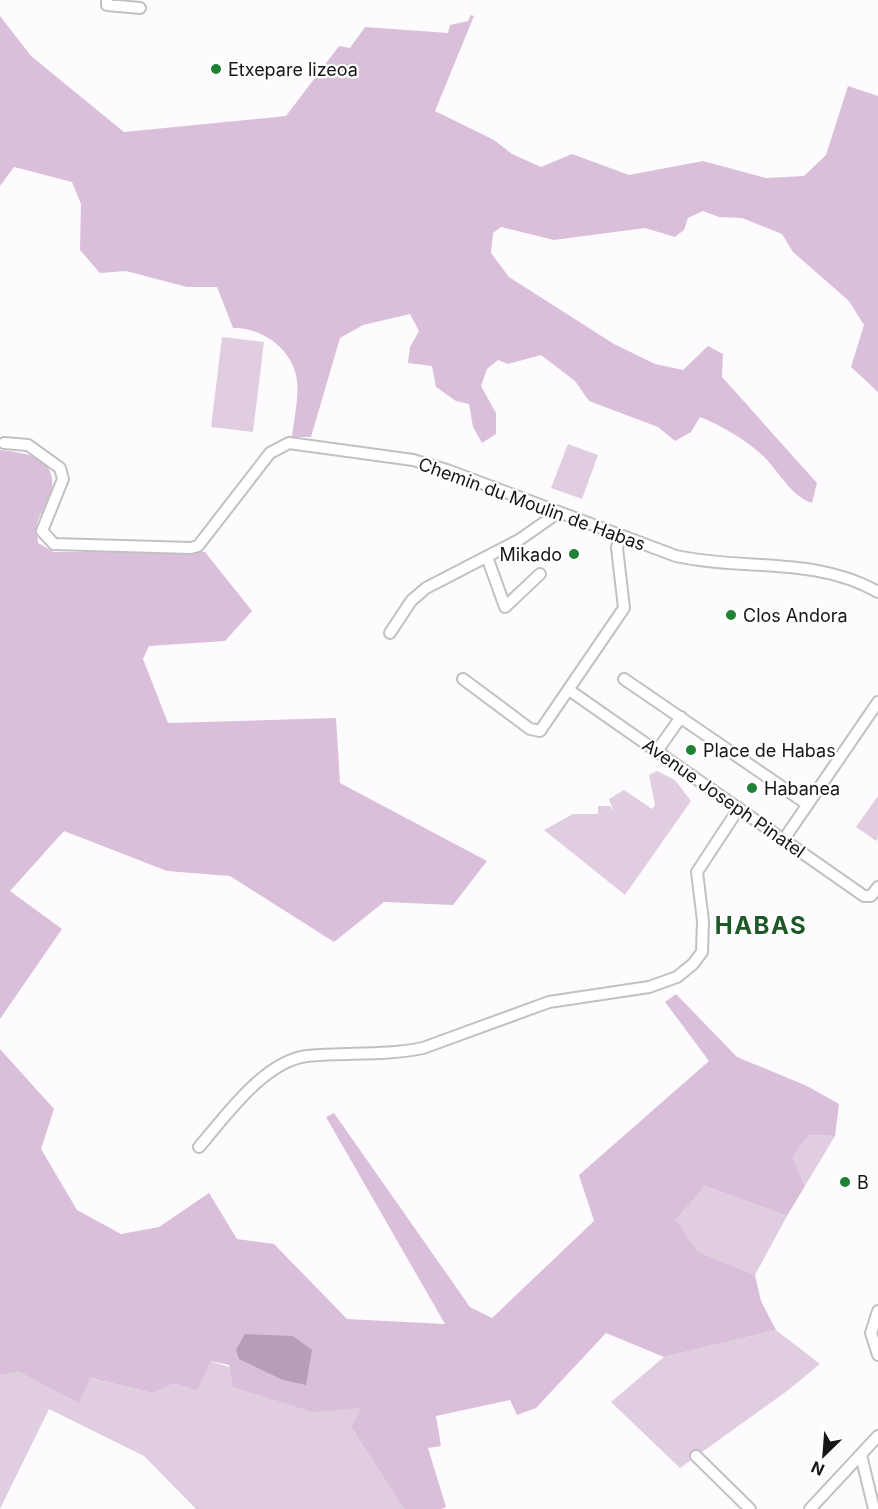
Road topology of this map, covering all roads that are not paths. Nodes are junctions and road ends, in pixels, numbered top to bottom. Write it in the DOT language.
graph roads {
  1 [pos="107,0"];
  2 [pos="140,9"];
  3 [pos="4,443"];
  4 [pos="559,512"];
  5 [pos="620,536"];
  6 [pos="486,557"];
  7 [pos="540,574"];
  8 [pos="878,592"];
  9 [pos="390,633"];
  10 [pos="463,679"];
  11 [pos="624,679"];
  12 [pos="569,690"];
  13 [pos="878,702"];
  14 [pos="681,717"];
  15 [pos="657,751"];
  16 [pos="807,804"];
  17 [pos="739,808"];
  18 [pos="784,839"];
  19 [pos="878,887"];
  20 [pos="199,1147"];
  21 [pos="878,1311"];
  22 [pos="878,1355"];
  23 [pos="878,1436"];
  24 [pos="861,1455"];
  25 [pos="696,1456"];
  26 [pos="750,1509"];
  27 [pos="810,1509"];
  28 [pos="874,1509"];
  1 -- 2 [label="street"];
  3 -- 4 [label="street, Chemin du Moulin de Habas"];
  4 -- 5 [label="street, Chemin du Moulin de Habas"];
  4 -- 6 [label="street"];
  5 -- 8 [label="street, Chemin du Moulin de Habas"];
  5 -- 12 [label="street"];
  6 -- 7 [label="street"];
  6 -- 9 [label="street"];
  10 -- 12 [label="street"];
  11 -- 14 [label="street"];
  12 -- 15 [label="street, Avenue Joseph Pinatel"];
  13 -- 16 [label="street"];
  14 -- 15 [label="street"];
  14 -- 16 [label="street"];
  15 -- 17 [label="street, Avenue Joseph Pinatel"];
  16 -- 18 [label="street"];
  17 -- 18 [label="street, Avenue Joseph Pinatel"];
  17 -- 20 [label="street"];
  18 -- 19 [label="street, Avenue Joseph Pinatel"];
  21 -- 22 [label="street"];
  23 -- 24 [label="street"];
  24 -- 27 [label="street"];
  24 -- 28 [label="street"];
  25 -- 26 [label="street"];
}
